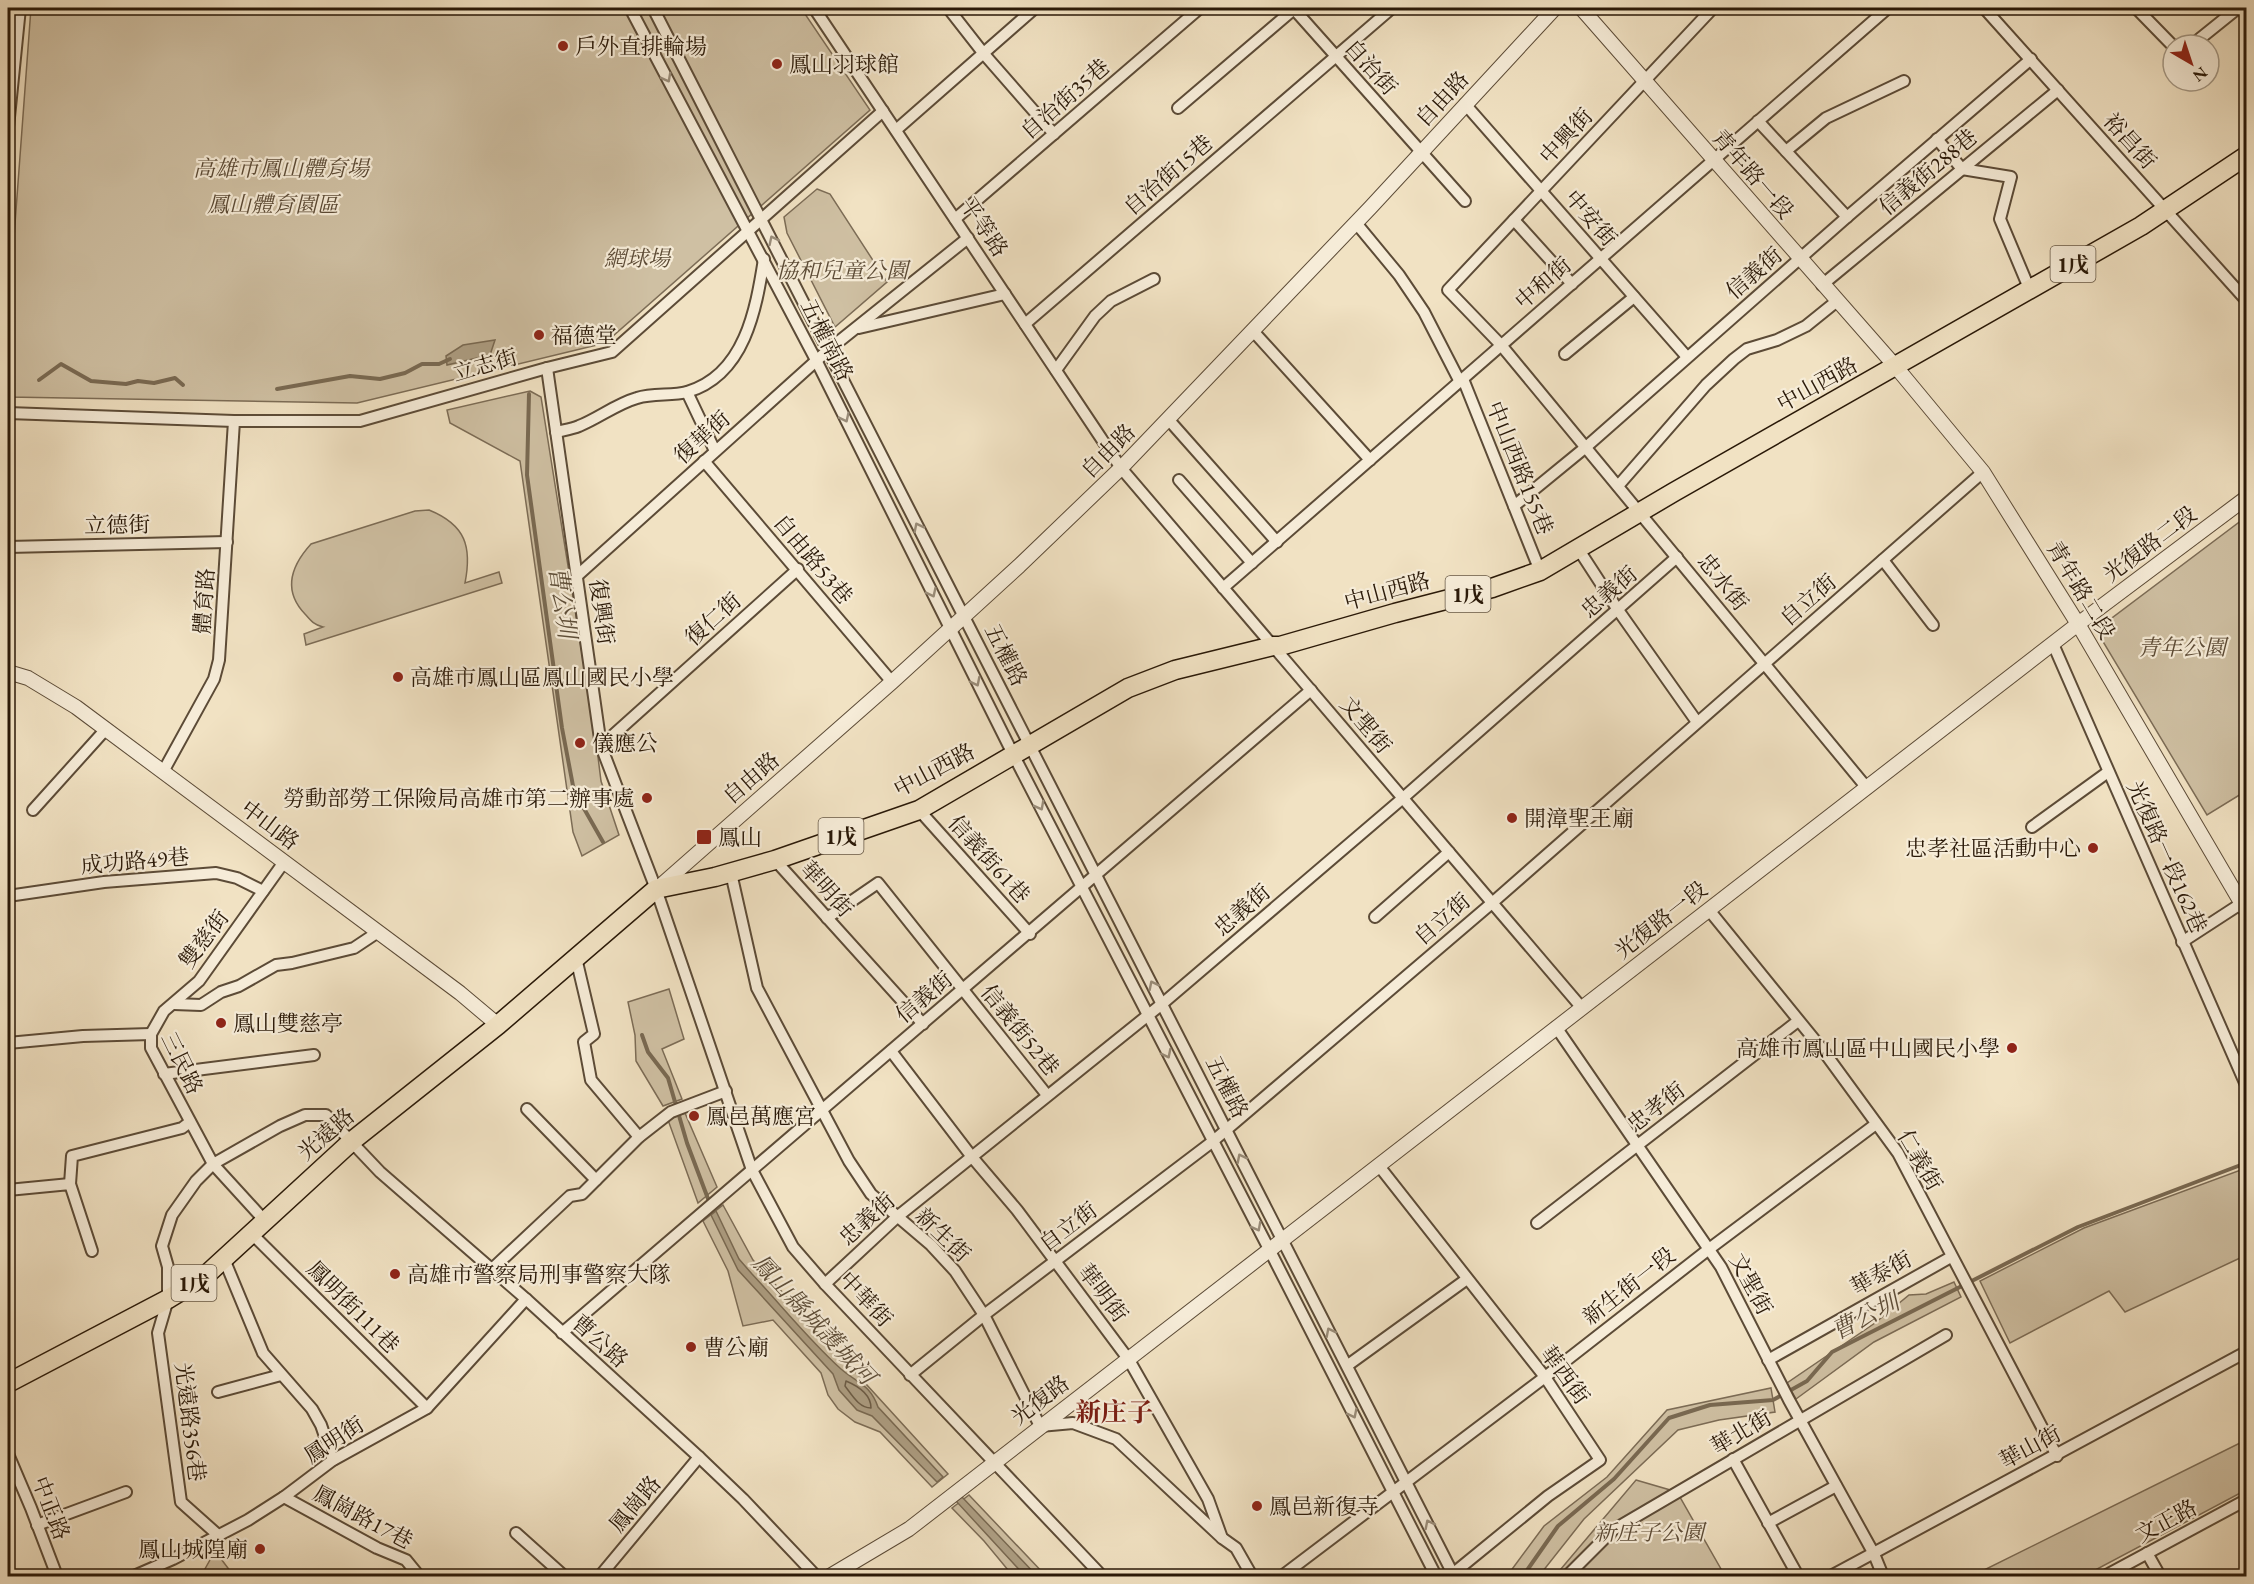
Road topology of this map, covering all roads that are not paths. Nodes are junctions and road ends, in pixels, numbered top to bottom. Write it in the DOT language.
graph roads {
  1 [pos="20,8"];
  2 [pos="630,8"];
  3 [pos="653,8"];
  4 [pos="814,8"];
  5 [pos="948,8"];
  6 [pos="1035,8"];
  7 [pos="1200,8"];
  8 [pos="1293,8"];
  9 [pos="1392,8"];
  10 [pos="1556,8"];
  11 [pos="1581,8"];
  12 [pos="1713,8"];
  13 [pos="1888,8"];
  14 [pos="1984,8"];
  15 [pos="2136,8"];
  16 [pos="2238,8"];
  17 [pos="19,20"];
  18 [pos="8,21"];
  19 [pos="2207,33"];
  20 [pos="2161,34"];
  21 [pos="984,54"];
  22 [pos="1335,56"];
  23 [pos="2031,59"];
  24 [pos="1644,81"];
  25 [pos="1904,81"];
  26 [pos="10,82"];
  27 [pos="2058,90"];
  28 [pos="1465,104"];
  29 [pos="1178,108"];
  30 [pos="883,111"];
  31 [pos="1758,121"];
  32 [pos="8,127"];
  33 [pos="896,130"];
  34 [pos="1054,134"];
  35 [pos="1937,140"];
  36 [pos="1421,151"];
  37 [pos="1786,151"];
  38 [pos="2247,156"];
  39 [pos="1713,160"];
  40 [pos="1962,169"];
  41 [pos="1541,191"];
  42 [pos="1465,201"];
  43 [pos="2167,210"];
  44 [pos="1847,217"];
  45 [pos="762,218"];
  46 [pos="955,219"];
  47 [pos="1514,220"];
  48 [pos="1356,223"];
  49 [pos="748,231"];
  50 [pos="968,238"];
  51 [pos="764,259"];
  52 [pos="1600,259"];
  53 [pos="1800,259"];
  54 [pos="1154,279"];
  55 [pos="1572,284"];
  56 [pos="1822,285"];
  57 [pos="2029,288"];
  58 [pos="1005,294"];
  59 [pos="1634,297"];
  60 [pos="2247,300"];
  61 [pos="1837,301"];
  62 [pos="1025,324"];
  63 [pos="854,329"];
  64 [pos="1253,331"];
  65 [pos="1501,345"];
  66 [pos="827,351"];
  67 [pos="1565,354"];
  68 [pos="1687,357"];
  69 [pos="816,362"];
  70 [pos="1896,367"];
  71 [pos="547,368"];
  72 [pos="1056,370"];
  73 [pos="1461,380"];
  74 [pos="687,392"];
  75 [pos="8,413"];
  76 [pos="1168,419"];
  77 [pos="234,421"];
  78 [pos="556,432"];
  79 [pos="1586,447"];
  80 [pos="715,451"];
  81 [pos="1370,460"];
  82 [pos="704,461"];
  83 [pos="1121,468"];
  84 [pos="1983,472"];
  85 [pos="1179,480"];
  86 [pos="1618,486"];
  87 [pos="2247,498"];
  88 [pos="1514,506"];
  89 [pos="1641,513"];
  90 [pos="227,542"];
  91 [pos="1276,542"];
  92 [pos="8,547"];
  93 [pos="1578,550"];
  94 [pos="1677,557"];
  95 [pos="1883,560"];
  96 [pos="1252,563"];
  97 [pos="798,569"];
  98 [pos="1540,571"];
  99 [pos="578,575"];
  100 [pos="1223,588"];
  101 [pos="1618,610"];
  102 [pos="964,616"];
  103 [pos="2078,624"];
  104 [pos="1933,625"];
  105 [pos="950,630"];
  106 [pos="2053,644"];
  107 [pos="1273,646"];
  108 [pos="1764,663"];
  109 [pos="8,672"];
  110 [pos="892,682"];
  111 [pos="1311,690"];
  112 [pos="1697,722"];
  113 [pos="106,729"];
  114 [pos="1030,745"];
  115 [pos="601,746"];
  116 [pos="1013,754"];
  117 [pos="164,770"];
  118 [pos="2108,772"];
  119 [pos="1867,788"];
  120 [pos="1403,798"];
  121 [pos="33,810"];
  122 [pos="919,810"];
  123 [pos="2032,827"];
  124 [pos="1449,852"];
  125 [pos="775,860"];
  126 [pos="284,862"];
  127 [pos="731,873"];
  128 [pos="1097,875"];
  129 [pos="1082,888"];
  130 [pos="656,889"];
  131 [pos="263,891"];
  132 [pos="8,896"];
  133 [pos="1492,903"];
  134 [pos="2244,907"];
  135 [pos="1708,910"];
  136 [pos="1375,917"];
  137 [pos="827,918"];
  138 [pos="378,932"];
  139 [pos="1030,934"];
  140 [pos="2182,942"];
  141 [pos="576,958"];
  142 [pos="962,991"];
  143 [pos="174,1004"];
  144 [pos="1162,1004"];
  145 [pos="1582,1008"];
  146 [pos="1147,1016"];
  147 [pos="1798,1021"];
  148 [pos="923,1024"];
  149 [pos="498,1025"];
  150 [pos="1556,1027"];
  151 [pos="151,1034"];
  152 [pos="8,1043"];
  153 [pos="891,1051"];
  154 [pos="314,1055"];
  155 [pos="164,1074"];
  156 [pos="2247,1085"];
  157 [pos="726,1091"];
  158 [pos="1047,1095"];
  159 [pos="823,1108"];
  160 [pos="527,1109"];
  161 [pos="190,1122"];
  162 [pos="1876,1124"];
  163 [pos="1226,1129"];
  164 [pos="639,1137"];
  165 [pos="352,1141"];
  166 [pos="1212,1142"];
  167 [pos="1639,1145"];
  168 [pos="972,1157"];
  169 [pos="213,1164"];
  170 [pos="1379,1166"];
  171 [pos="752,1170"];
  172 [pos="596,1180"];
  173 [pos="70,1184"];
  174 [pos="8,1190"];
  175 [pos="897,1217"];
  176 [pos="1537,1223"];
  177 [pos="258,1227"];
  178 [pos="1283,1239"];
  179 [pos="1709,1248"];
  180 [pos="1269,1250"];
  181 [pos="92,1251"];
  182 [pos="1951,1257"];
  183 [pos="224,1259"];
  184 [pos="1055,1262"];
  185 [pos="491,1270"];
  186 [pos="1467,1279"];
  187 [pos="825,1284"];
  188 [pos="168,1299"];
  189 [pos="526,1299"];
  190 [pos="984,1315"];
  191 [pos="562,1333"];
  192 [pos="1946,1335"];
  193 [pos="2247,1352"];
  194 [pos="1129,1360"];
  195 [pos="1768,1360"];
  196 [pos="1348,1365"];
  197 [pos="281,1375"];
  198 [pos="910,1376"];
  199 [pos="1545,1377"];
  200 [pos="8,1383"];
  201 [pos="218,1392"];
  202 [pos="427,1408"];
  203 [pos="1801,1420"];
  204 [pos="1040,1426"];
  205 [pos="8,1454"];
  206 [pos="2057,1456"];
  207 [pos="699,1457"];
  208 [pos="1733,1459"];
  209 [pos="333,1460"];
  210 [pos="995,1462"];
  211 [pos="1407,1481"];
  212 [pos="1836,1486"];
  213 [pos="126,1492"];
  214 [pos="1393,1492"];
  215 [pos="284,1497"];
  216 [pos="2247,1500"];
  217 [pos="1768,1522"];
  218 [pos="37,1525"];
  219 [pos="516,1533"];
  220 [pos="218,1535"];
  221 [pos="1222,1538"];
  222 [pos="2147,1553"];
  223 [pos="1874,1554"];
  224 [pos="57,1576"];
  225 [pos="134,1576"];
  226 [pos="419,1576"];
  227 [pos="564,1576"];
  228 [pos="600,1576"];
  229 [pos="816,1576"];
  230 [pos="830,1576"];
  231 [pos="1102,1576"];
  232 [pos="1252,1576"];
  233 [pos="1282,1576"];
  234 [pos="1436,1576"];
  235 [pos="1453,1576"];
  236 [pos="1567,1576"];
  237 [pos="1797,1576"];
  238 [pos="1832,1576"];
  239 [pos="1883,1576"];
  240 [pos="2105,1576"];
  241 [pos="2160,1576"];
  1 -- 17 [label="street"];
  2 -- 49 [label="street, 五權南路, one-way"];
  3 -- 45 [label="street, 五權南路"];
  4 -- 30 [label="street, 平等路"];
  5 -- 21 [label="street"];
  6 -- 21 [label="street"];
  7 -- 34 [label="street, 自治街35巷"];
  8 -- 22 [label="street, 自治街"];
  8 -- 29 [label="street"];
  9 -- 22 [label="street, 自治街15巷"];
  10 -- 28 [label="street, 自由路"];
  11 -- 24 [label="street, 青年路一段"];
  12 -- 24 [label="street, 中興街"];
  13 -- 31 [label="street, 中和街"];
  14 -- 23 [label="street, 裕昌街"];
  15 -- 20 [label="street"];
  16 -- 19 [label="street"];
  17 -- 18 [label="street"];
  17 -- 26 [label="street"];
  21 -- 33 [label="street"];
  21 -- 34 [label="street"];
  22 -- 36 [label="street, 自治街"];
  22 -- 62 [label="street, 自治街15巷"];
  23 -- 27 [label="street, 裕昌街"];
  23 -- 35 [label="street, 信義街"];
  24 -- 39 [label="street, 青年路一段"];
  24 -- 41 [label="street, 中興街"];
  25 -- 37 [label="street"];
  26 -- 32 [label="street"];
  27 -- 40 [label="street, 信義街288巷"];
  27 -- 43 [label="street, 裕昌街"];
  28 -- 36 [label="street, 自由路"];
  28 -- 41 [label="street, 中安街"];
  30 -- 33 [label="street, 平等路"];
  30 -- 45 [label="street, 立志街"];
  31 -- 37 [label="street"];
  31 -- 39 [label="street, 中和街"];
  33 -- 46 [label="street, 平等路"];
  34 -- 46 [label="street, 自治街35巷"];
  35 -- 40 [label="street"];
  35 -- 44 [label="street, 信義街"];
  36 -- 42 [label="street, 自治街"];
  36 -- 48 [label="street, 自由路"];
  37 -- 44 [label="street"];
  38 -- 43 [label="main road, 中山西路 / 1戊"];
  39 -- 52 [label="street, 中和街"];
  39 -- 53 [label="street, 青年路一段"];
  40 -- 56 [label="street, 信義街288巷"];
  40 -- 57 [label="street"];
  41 -- 47 [label="street, 中興街"];
  41 -- 52 [label="street, 中安街"];
  43 -- 57 [label="main road, 中山西路 / 1戊"];
  43 -- 60 [label="street, 裕昌街"];
  44 -- 53 [label="street, 信義街"];
  45 -- 49 [label="street, 立志街"];
  66 -- 45 [label="street, 五權南路, one-way"];
  46 -- 50 [label="street, 平等路"];
  47 -- 55 [label="street"];
  47 -- 65 [label="street, 中興街"];
  48 -- 64 [label="street, 自由路"];
  48 -- 73 [label="street, 中山西路155巷"];
  49 -- 51 [label="street, 五權南路"];
  49 -- 71 [label="street, 立志街"];
  50 -- 58 [label="street, 平等路"];
  50 -- 63 [label="street, 復華街"];
  51 -- 69 [label="street, 五權南路"];
  51 -- 74 [label="street"];
  52 -- 55 [label="street, 中和街"];
  52 -- 59 [label="street, 中安街"];
  53 -- 56 [label="street, 青年路一段"];
  53 -- 68 [label="street, 信義街"];
  54 -- 72 [label="street"];
  55 -- 65 [label="street, 中和街"];
  56 -- 61 [label="street, 青年路一段"];
  57 -- 70 [label="main road, 中山西路 / 1戊"];
  58 -- 62 [label="street, 平等路"];
  58 -- 63 [label="street, 復華街"];
  59 -- 67 [label="street"];
  59 -- 68 [label="street, 中安街"];
  61 -- 70 [label="street, 青年路一段"];
  61 -- 86 [label="street"];
  62 -- 72 [label="street, 平等路"];
  63 -- 66 [label="street, 復華街"];
  64 -- 76 [label="street, 自由路"];
  64 -- 81 [label="street"];
  65 -- 73 [label="street, 中和街"];
  65 -- 79 [label="street"];
  66 -- 69 [label="street, 復華街"];
  102 -- 66 [label="street, 五權南路, one-way"];
  68 -- 79 [label="street, 信義街"];
  69 -- 80 [label="street, 復華街"];
  69 -- 105 [label="street, 五權南路, one-way"];
  70 -- 84 [label="street, 青年路二段"];
  70 -- 89 [label="main road, 中山西路 / 1戊"];
  71 -- 77 [label="street, 立志街"];
  71 -- 78 [label="street, 復興街"];
  72 -- 83 [label="street, 平等路"];
  73 -- 81 [label="street, 中和街"];
  73 -- 88 [label="street, 中山西路155巷"];
  74 -- 78 [label="street"];
  74 -- 80 [label="street"];
  75 -- 77 [label="street, 立志街"];
  76 -- 83 [label="street, 自由路"];
  76 -- 91 [label="street"];
  77 -- 90 [label="street, 體育路"];
  78 -- 99 [label="street, 復興街"];
  79 -- 86 [label="street"];
  79 -- 88 [label="street, 信義街"];
  80 -- 82 [label="street, 復華街"];
  81 -- 91 [label="street, 中和街"];
  82 -- 97 [label="street, 自由路53巷"];
  82 -- 99 [label="street, 復華街"];
  83 -- 100 [label="street, 文聖街"];
  83 -- 102 [label="street, 自由路"];
  84 -- 95 [label="street, 自立街"];
  84 -- 103 [label="street, 青年路二段"];
  85 -- 96 [label="street"];
  86 -- 89 [label="street"];
  87 -- 103 [label="street, 光復路二段"];
  88 -- 98 [label="street, 中山西路155巷"];
  89 -- 93 [label="main road, 中山西路 / 1戊"];
  89 -- 94 [label="street, 忠水街"];
  90 -- 92 [label="street, 立德街"];
  90 -- 117 [label="street, 體育路"];
  91 -- 96 [label="street, 中和街"];
  93 -- 98 [label="main road, 中山西路 / 1戊"];
  93 -- 101 [label="street"];
  94 -- 101 [label="street, 忠義街"];
  94 -- 108 [label="street, 忠水街"];
  95 -- 104 [label="street"];
  95 -- 108 [label="street, 自立街"];
  96 -- 100 [label="street, 中和街"];
  97 -- 110 [label="street, 自由路53巷"];
  97 -- 115 [label="street, 復仁街"];
  98 -- 107 [label="main road, 中山西路 / 1戊"];
  99 -- 115 [label="street, 復興街"];
  100 -- 107 [label="street, 文聖街"];
  101 -- 112 [label="street"];
  101 -- 120 [label="street, 忠義街"];
  102 -- 105 [label="street, 自由路"];
  102 -- 114 [label="street, 五權路"];
  103 -- 106 [label="street, 光復路一段"];
  103 -- 134 [label="street, 青年路二段"];
  105 -- 110 [label="street, 自由路"];
  105 -- 116 [label="street, 五權路, one-way"];
  106 -- 118 [label="street, 光復路一段162巷"];
  106 -- 119 [label="street, 光復路一段"];
  107 -- 111 [label="street, 文聖街"];
  107 -- 114 [label="main road, 中山西路 / 1戊"];
  108 -- 112 [label="street, 自立街"];
  108 -- 119 [label="street, 忠水街"];
  109 -- 113 [label="street, 中山路"];
  110 -- 130 [label="street, 自由路"];
  111 -- 120 [label="street, 文聖街"];
  111 -- 128 [label="street, 信義街"];
  112 -- 133 [label="street, 自立街"];
  113 -- 117 [label="street, 中山路"];
  113 -- 121 [label="street"];
  114 -- 116 [label="main road, 中山西路 / 1戊"];
  114 -- 128 [label="street, 五權路"];
  115 -- 130 [label="street, 復興街"];
  116 -- 122 [label="main road, 中山西路 / 1戊"];
  116 -- 129 [label="street, 五權路, one-way"];
  117 -- 126 [label="street, 中山路"];
  118 -- 123 [label="street"];
  118 -- 140 [label="street, 光復路一段162巷"];
  119 -- 135 [label="street, 光復路一段"];
  120 -- 124 [label="street, 文聖街"];
  120 -- 144 [label="street, 忠義街"];
  122 -- 125 [label="main road, 中山西路 / 1戊"];
  122 -- 139 [label="street, 信義街61巷"];
  124 -- 133 [label="street, 文聖街"];
  124 -- 136 [label="street"];
  125 -- 127 [label="main road, 中山西路 / 1戊"];
  125 -- 137 [label="street, 華明街"];
  126 -- 131 [label="street, 雙慈街"];
  126 -- 138 [label="street, 中山路"];
  127 -- 130 [label="main road, 中山西路 / 1戊"];
  127 -- 159 [label="street, 新生街"];
  128 -- 129 [label="street, 信義街"];
  144 -- 128 [label="street, 五權路, one-way"];
  129 -- 139 [label="street, 信義街"];
  129 -- 146 [label="street, 五權路"];
  130 -- 141 [label="main road, 光遠路 / 1戊"];
  130 -- 157 [label="street, 中華街"];
  131 -- 132 [label="street, 成功路49巷"];
  131 -- 143 [label="street, 雙慈街"];
  133 -- 145 [label="street, 文聖街"];
  133 -- 163 [label="street, 自立街"];
  134 -- 140 [label="street"];
  135 -- 145 [label="street, 光復路一段"];
  135 -- 147 [label="street, 仁義街"];
  137 -- 142 [label="street, 信義街52巷"];
  137 -- 148 [label="street, 華明街"];
  138 -- 143 [label="street"];
  138 -- 149 [label="street, 中山路"];
  139 -- 142 [label="street, 信義街"];
  140 -- 156 [label="street, 光復路一段162巷"];
  141 -- 149 [label="main road, 光遠路 / 1戊"];
  141 -- 164 [label="street"];
  142 -- 148 [label="street, 信義街"];
  142 -- 158 [label="street, 信義街52巷"];
  143 -- 151 [label="street, 雙慈街"];
  144 -- 146 [label="street, 忠義街"];
  144 -- 163 [label="street, 五權路"];
  145 -- 150 [label="street, 光復路一段"];
  146 -- 158 [label="street, 忠義街"];
  146 -- 166 [label="street, 五權路, one-way"];
  147 -- 162 [label="street, 仁義街"];
  147 -- 167 [label="street, 忠孝街"];
  148 -- 153 [label="street, 信義街"];
  149 -- 165 [label="main road, 光遠路 / 1戊"];
  150 -- 167 [label="street, 文聖街"];
  150 -- 170 [label="street, 光復路一段"];
  151 -- 152 [label="street, 三民路"];
  151 -- 155 [label="street, 三民路"];
  153 -- 159 [label="street, 信義街"];
  153 -- 168 [label="street, 華明街"];
  154 -- 155 [label="street"];
  155 -- 161 [label="street, 三民路"];
  157 -- 164 [label="street"];
  157 -- 171 [label="street, 中華街"];
  158 -- 168 [label="street, 忠義街"];
  159 -- 171 [label="street, 信義街"];
  159 -- 175 [label="street, 新生街"];
  160 -- 172 [label="street"];
  161 -- 169 [label="street, 三民路"];
  161 -- 173 [label="street"];
  162 -- 179 [label="street, 新生街一段"];
  162 -- 182 [label="street, 仁義街"];
  163 -- 166 [label="street, 自立街"];
  178 -- 163 [label="street, 五權路, one-way"];
  164 -- 172 [label="street"];
  165 -- 169 [label="street, 曹公路"];
  165 -- 177 [label="main road, 光遠路 / 1戊"];
  165 -- 185 [label="street, 曹公路"];
  166 -- 180 [label="street, 五權路, one-way"];
  166 -- 184 [label="street, 自立街"];
  167 -- 176 [label="street, 忠孝街"];
  167 -- 179 [label="street, 文聖街"];
  168 -- 175 [label="street, 忠義街"];
  168 -- 184 [label="street, 華明街"];
  169 -- 177 [label="street, 三民路"];
  169 -- 188 [label="street, 光遠路356巷"];
  170 -- 178 [label="street, 光復路一段"];
  170 -- 186 [label="street, 華西街"];
  171 -- 187 [label="street, 中華街"];
  171 -- 191 [label="street, 信義街"];
  172 -- 185 [label="street"];
  173 -- 174 [label="street"];
  173 -- 181 [label="street"];
  175 -- 187 [label="street, 忠義街"];
  175 -- 190 [label="street, 新生街"];
  177 -- 183 [label="main road, 光遠路 / 1戊"];
  177 -- 202 [label="street, 鳳明街111巷"];
  178 -- 180 [label="street, 光復路一段"];
  196 -- 178 [label="street, 五權路, one-way"];
  179 -- 195 [label="street, 文聖街"];
  179 -- 199 [label="street, 新生街一段"];
  180 -- 194 [label="street, 光復路"];
  180 -- 214 [label="street, 五權路, one-way"];
  182 -- 195 [label="street, 華泰街"];
  182 -- 206 [label="street, 仁義街"];
  183 -- 188 [label="main road, 光遠路 / 1戊"];
  183 -- 197 [label="street"];
  184 -- 190 [label="street, 自立街"];
  184 -- 194 [label="street, 華明街"];
  185 -- 189 [label="street, 曹公路"];
  186 -- 196 [label="street"];
  186 -- 199 [label="street, 華西街"];
  187 -- 198 [label="street, 中華街"];
  188 -- 200 [label="main road, 光遠路 / 1戊"];
  188 -- 220 [label="street, 光遠路356巷"];
  189 -- 191 [label="street, 曹公路"];
  189 -- 202 [label="street, 鳳明街"];
  190 -- 198 [label="street, 自立街"];
  190 -- 204 [label="street, 新生街"];
  191 -- 207 [label="street, 曹公路"];
  192 -- 203 [label="street, 華北街"];
  193 -- 206 [label="street, 華山街"];
  194 -- 204 [label="street, 光復路"];
  194 -- 221 [label="street, 華明街"];
  195 -- 203 [label="street, 文聖街"];
  196 -- 211 [label="street, 五權路"];
  197 -- 201 [label="street"];
  197 -- 209 [label="street"];
  198 -- 210 [label="street, 中華街"];
  199 -- 211 [label="street, 新生街一段"];
  199 -- 235 [label="street, 華西街"];
  202 -- 209 [label="street, 鳳明街"];
  203 -- 208 [label="street, 華北街"];
  203 -- 212 [label="street, 文聖街"];
  204 -- 210 [label="street, 光復路"];
  204 -- 221 [label="street"];
  205 -- 218 [label="street, 中正路"];
  206 -- 223 [label="street, 華山街"];
  207 -- 228 [label="street, 鳳崗路"];
  207 -- 229 [label="street, 曹公路"];
  208 -- 217 [label="street"];
  208 -- 236 [label="street, 華北街"];
  209 -- 215 [label="street, 鳳明街"];
  210 -- 230 [label="street, 光復路"];
  210 -- 231 [label="street, 中華街"];
  211 -- 214 [label="street, 新生街一段"];
  235 -- 211 [label="street, 五權路, one-way"];
  212 -- 217 [label="street"];
  212 -- 223 [label="street, 文聖街"];
  213 -- 218 [label="street"];
  214 -- 233 [label="street, 新生街一段"];
  214 -- 234 [label="street, 五權路"];
  215 -- 220 [label="street, 鳳明街"];
  215 -- 226 [label="street, 鳳崗路17巷"];
  216 -- 222 [label="street, 文正路"];
  217 -- 237 [label="street"];
  218 -- 224 [label="street, 中正路"];
  219 -- 227 [label="street"];
  220 -- 225 [label="street, 鳳明街"];
  221 -- 232 [label="street, 華明街"];
  222 -- 240 [label="street, 文正路"];
  222 -- 241 [label="street"];
  223 -- 238 [label="street, 華山街"];
  223 -- 239 [label="street, 文聖街"];
}
